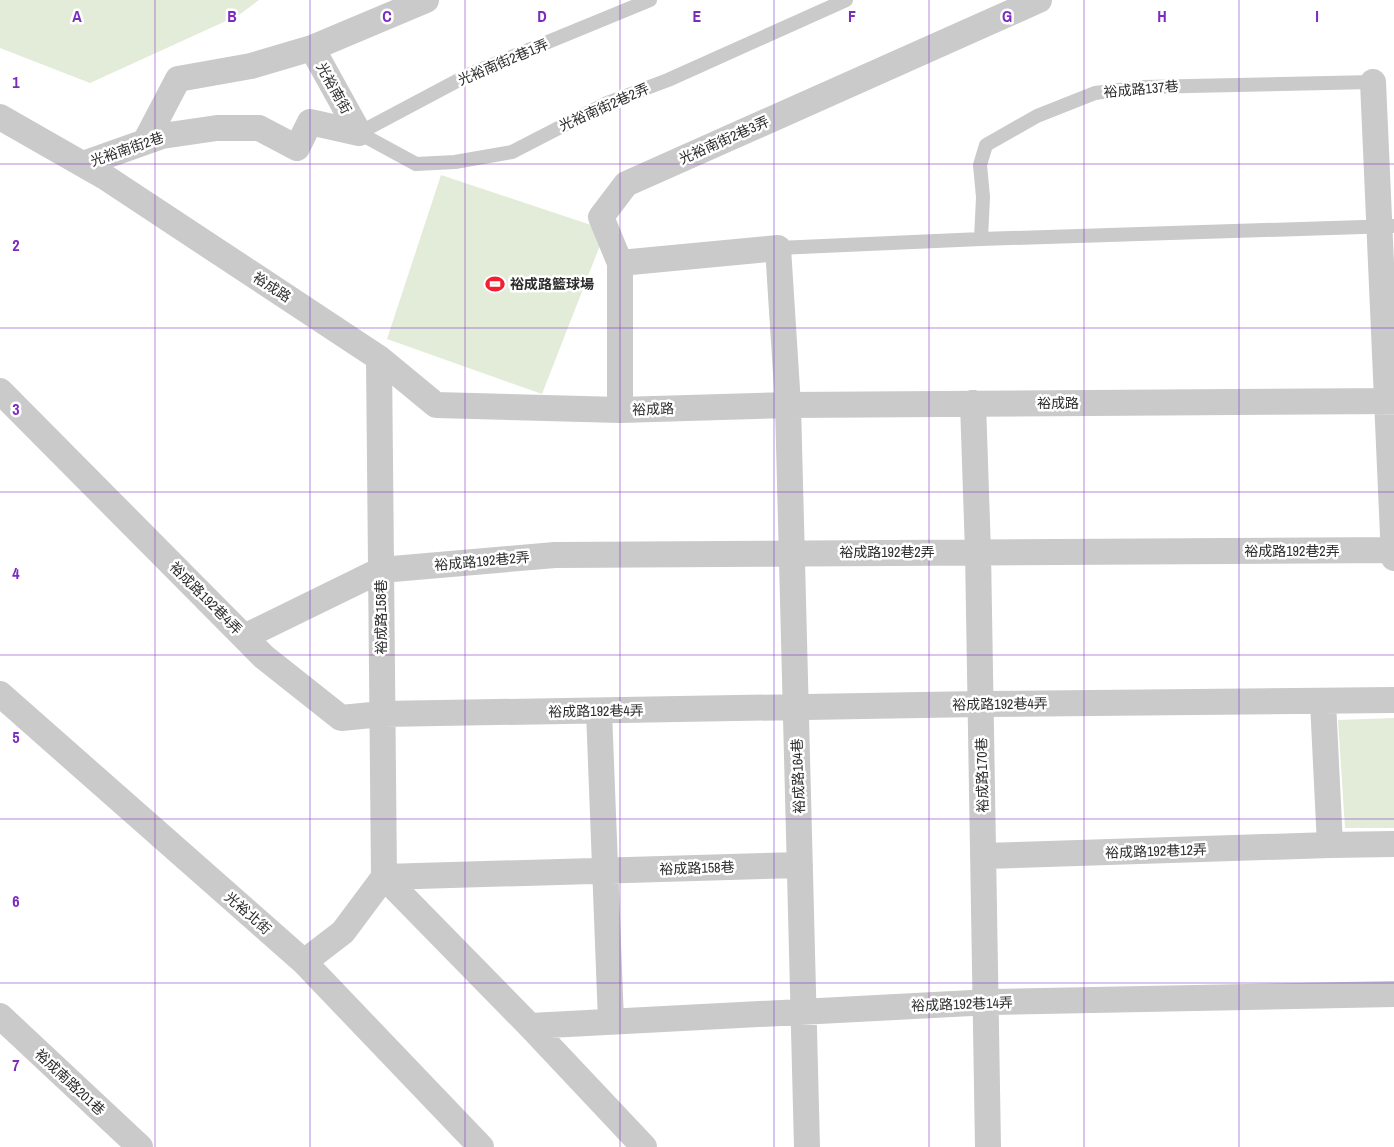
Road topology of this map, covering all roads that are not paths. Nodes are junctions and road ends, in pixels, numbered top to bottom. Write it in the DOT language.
graph roads {
  1 [pos="426,0"];
  2 [pos="650,0"];
  3 [pos="846,0"];
  4 [pos="1039,0"];
  5 [pos="312,48"];
  6 [pos="1373,82"];
  7 [pos="0,117"];
  8 [pos="359,132"];
  9 [pos="145,142"];
  10 [pos="83,164"];
  11 [pos="1386,226"];
  12 [pos="981,239"];
  13 [pos="778,248"];
  14 [pos="620,263"];
  15 [pos="379,358"];
  16 [pos="0,391"];
  17 [pos="1391,401"];
  18 [pos="973,404"];
  19 [pos="788,405"];
  20 [pos="620,410"];
  21 [pos="1394,550"];
  22 [pos="978,552"];
  23 [pos="792,553"];
  24 [pos="1394,558"];
  25 [pos="381,570"];
  26 [pos="244,637"];
  27 [pos="0,694"];
  28 [pos="1394,700"];
  29 [pos="1323,702"];
  30 [pos="980,704"];
  31 [pos="796,708"];
  32 [pos="599,711"];
  33 [pos="382,714"];
  34 [pos="1394,844"];
  35 [pos="1330,845"];
  36 [pos="983,856"];
  37 [pos="800,865"];
  38 [pos="605,871"];
  39 [pos="384,877"];
  40 [pos="304,962"];
  41 [pos="1394,994"];
  42 [pos="985,1002"];
  43 [pos="804,1010"];
  44 [pos="0,1016"];
  45 [pos="611,1021"];
  46 [pos="530,1026"];
  47 [pos="140,1147"];
  48 [pos="481,1147"];
  49 [pos="644,1147"];
  50 [pos="807,1147"];
  51 [pos="988,1147"];
  1 -- 5 [label="street, 光裕南街"];
  2 -- 8 [label="lane, 光裕南街2巷1弄"];
  3 -- 8 [label="lane, 光裕南街2巷2弄"];
  4 -- 14 [label="street, 光裕南街2巷3弄"];
  5 -- 8 [label="street, 光裕南街"];
  5 -- 9 [label="street"];
  6 -- 11 [label="street"];
  6 -- 12 [label="lane, 裕成路137巷"];
  7 -- 10 [label="street, 裕成路"];
  8 -- 9 [label="street, 光裕南街2巷"];
  9 -- 10 [label="street, 光裕南街2巷"];
  10 -- 15 [label="street, 裕成路"];
  11 -- 12 [label="lane"];
  11 -- 17 [label="street"];
  12 -- 13 [label="lane"];
  13 -- 14 [label="street"];
  13 -- 19 [label="street, 裕成路164巷"];
  14 -- 20 [label="street, 光裕南街2巷3弄"];
  15 -- 20 [label="street, 裕成路"];
  15 -- 25 [label="street, 裕成路158巷"];
  16 -- 26 [label="street, 裕成路192巷4弄"];
  17 -- 18 [label="street, 裕成路"];
  17 -- 21 [label="street"];
  18 -- 19 [label="street, 裕成路"];
  18 -- 22 [label="street, 裕成路170巷"];
  19 -- 20 [label="street, 裕成路"];
  19 -- 23 [label="street, 裕成路164巷"];
  21 -- 22 [label="street, 裕成路192巷2弄"];
  21 -- 24 [label="street"];
  22 -- 23 [label="street, 裕成路192巷2弄"];
  22 -- 30 [label="street, 裕成路170巷"];
  23 -- 25 [label="street, 裕成路192巷2弄"];
  23 -- 31 [label="street, 裕成路164巷"];
  25 -- 26 [label="street"];
  25 -- 33 [label="street, 裕成路158巷"];
  26 -- 33 [label="street, 裕成路192巷4弄"];
  27 -- 40 [label="street, 光裕北街"];
  28 -- 29 [label="street, 裕成路192巷4弄"];
  29 -- 30 [label="street, 裕成路192巷4弄"];
  29 -- 35 [label="street"];
  30 -- 31 [label="street, 裕成路192巷4弄"];
  30 -- 36 [label="street, 裕成路170巷"];
  31 -- 32 [label="street, 裕成路192巷4弄"];
  31 -- 37 [label="street, 裕成路164巷"];
  32 -- 33 [label="street, 裕成路192巷4弄"];
  32 -- 38 [label="street"];
  33 -- 39 [label="street, 裕成路158巷"];
  34 -- 35 [label="street, 裕成路192巷12弄"];
  35 -- 36 [label="street, 裕成路192巷12弄"];
  36 -- 42 [label="street, 裕成路170巷"];
  37 -- 38 [label="street, 裕成路158巷"];
  37 -- 43 [label="street, 裕成路164巷"];
  38 -- 39 [label="street, 裕成路158巷"];
  38 -- 45 [label="street"];
  39 -- 40 [label="street"];
  39 -- 46 [label="street"];
  40 -- 48 [label="street, 光裕北街"];
  41 -- 42 [label="street, 裕成路192巷14弄"];
  42 -- 43 [label="street, 裕成路192巷14弄"];
  42 -- 51 [label="street, 裕成路170巷"];
  43 -- 45 [label="street, 裕成路192巷14弄"];
  43 -- 50 [label="street, 裕成路164巷"];
  44 -- 47 [label="street, 裕成南路201巷"];
  45 -- 46 [label="street, 裕成路192巷14弄"];
  46 -- 49 [label="street"];
}
